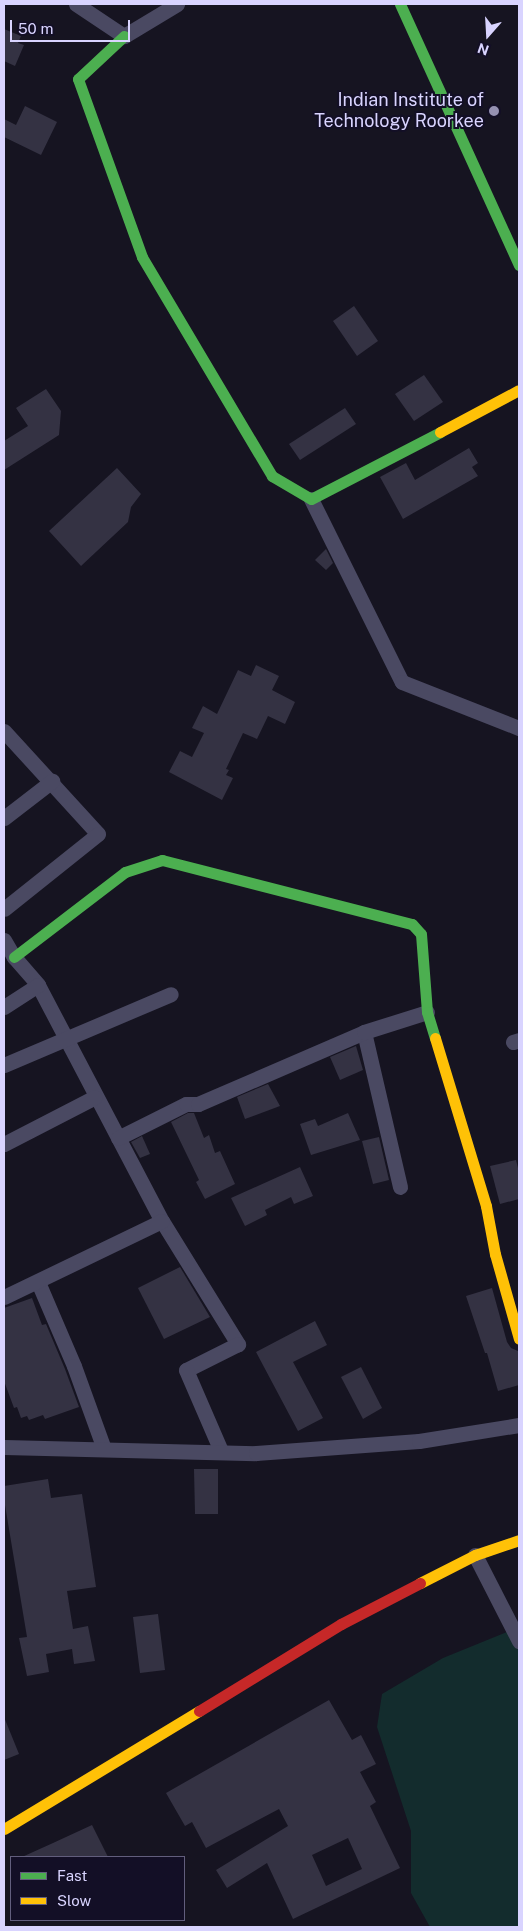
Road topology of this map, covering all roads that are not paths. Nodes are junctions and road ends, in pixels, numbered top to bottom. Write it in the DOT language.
graph roads {
  1 [pos="76,4"];
  2 [pos="177,4"];
  3 [pos="400,4"];
  4 [pos="87,9"];
  5 [pos="124,36"];
  6 [pos="519,265"];
  7 [pos="519,390"];
  8 [pos="311,499"];
  9 [pos="519,728"];
  10 [pos="4,732"];
  11 [pos="52,782"];
  12 [pos="4,818"];
  13 [pos="4,910"];
  14 [pos="4,940"];
  15 [pos="14,957"];
  16 [pos="38,985"];
  17 [pos="172,994"];
  18 [pos="4,1007"];
  19 [pos="427,1012"];
  20 [pos="364,1032"];
  21 [pos="65,1038"];
  22 [pos="4,1065"];
  23 [pos="95,1096"];
  24 [pos="118,1138"];
  25 [pos="4,1144"];
  26 [pos="400,1187"];
  27 [pos="162,1221"];
  28 [pos="38,1282"];
  29 [pos="4,1297"];
  30 [pos="519,1339"];
  31 [pos="519,1424"];
  32 [pos="4,1447"];
  33 [pos="104,1450"];
  34 [pos="221,1451"];
  35 [pos="519,1540"];
  36 [pos="475,1555"];
  37 [pos="519,1641"];
  38 [pos="4,1829"];
  1 -- 4 [label="street"];
  2 -- 5 [label="street"];
  3 -- 6 [label="street"];
  4 -- 5 [label="street"];
  5 -- 8 [label="street"];
  7 -- 8 [label="street"];
  8 -- 9 [label="street"];
  10 -- 11 [label="street"];
  11 -- 12 [label="street"];
  11 -- 13 [label="street"];
  14 -- 15 [label="street"];
  15 -- 16 [label="street"];
  15 -- 19 [label="street"];
  16 -- 18 [label="street"];
  16 -- 21 [label="street"];
  17 -- 21 [label="street"];
  19 -- 20 [label="street"];
  19 -- 30 [label="street"];
  20 -- 24 [label="street"];
  20 -- 26 [label="street"];
  21 -- 22 [label="street"];
  21 -- 23 [label="street"];
  23 -- 24 [label="street"];
  23 -- 25 [label="street"];
  24 -- 27 [label="street"];
  27 -- 28 [label="street"];
  27 -- 34 [label="street"];
  28 -- 29 [label="street"];
  28 -- 33 [label="street"];
  31 -- 34 [label="street"];
  32 -- 33 [label="street"];
  33 -- 34 [label="street"];
  35 -- 36 [label="street"];
  36 -- 37 [label="street"];
  36 -- 38 [label="street"];
}
